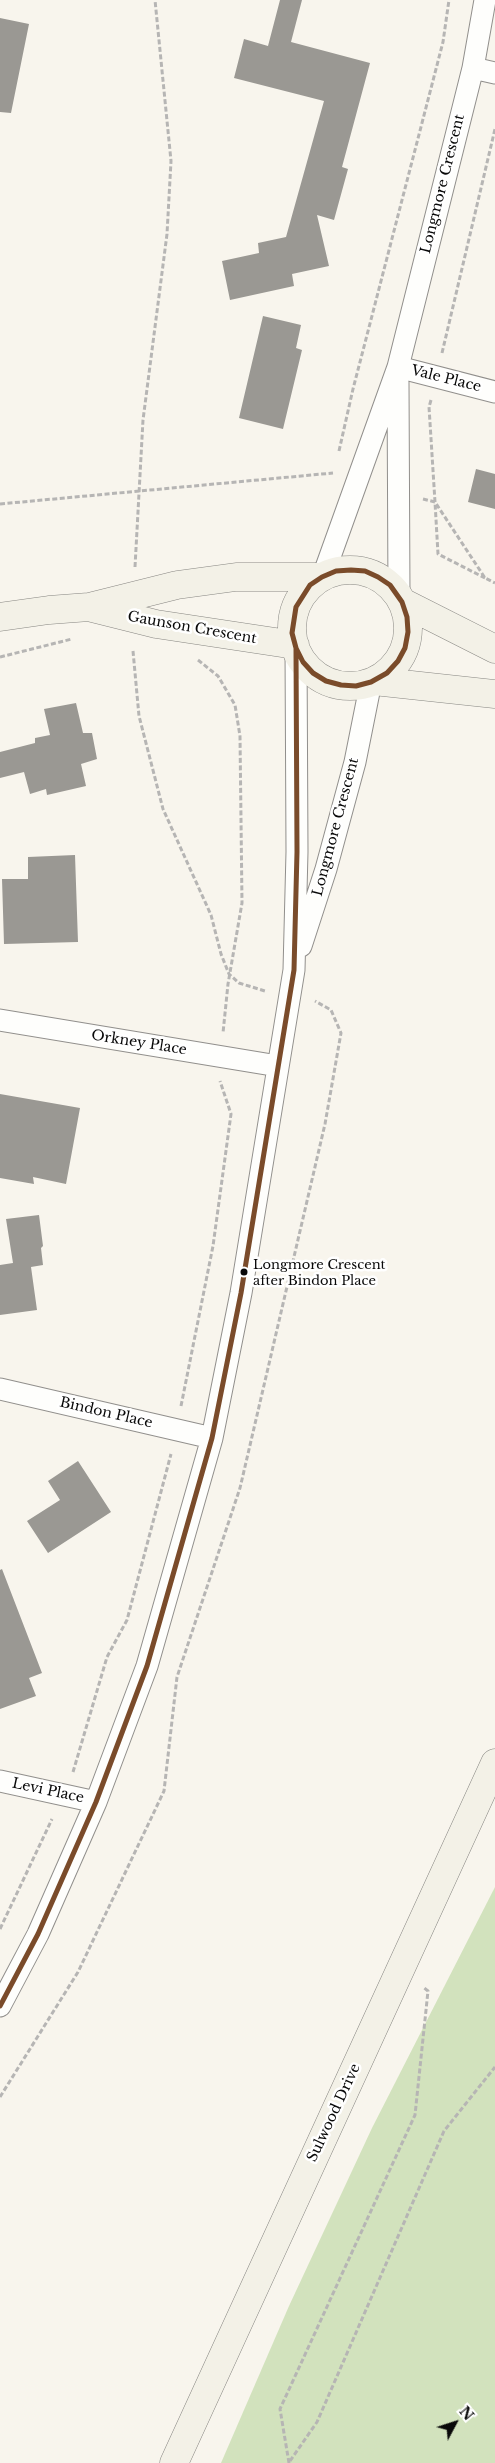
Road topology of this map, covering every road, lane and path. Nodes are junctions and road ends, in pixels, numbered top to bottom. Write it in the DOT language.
graph roads {
  1 [pos="155,0"];
  2 [pos="449,0"];
  3 [pos="485,0"];
  4 [pos="472,68"];
  5 [pos="495,73"];
  6 [pos="495,130"];
  7 [pos="398,367"];
  8 [pos="436,377"];
  9 [pos="495,392"];
  10 [pos="338,454"];
  11 [pos="336,464"];
  12 [pos="139,492"];
  13 [pos="435,502"];
  14 [pos="0,504"];
  15 [pos="134,569"];
  16 [pos="322,577"];
  17 [pos="485,578"];
  18 [pos="495,583"];
  19 [pos="401,599"];
  20 [pos="89,607"];
  21 [pos="0,617"];
  22 [pos="77,638"];
  23 [pos="295,647"];
  24 [pos="495,649"];
  25 [pos="133,651"];
  26 [pos="192,655"];
  27 [pos="0,656"];
  28 [pos="372,682"];
  29 [pos="495,694"];
  30 [pos="294,970"];
  31 [pos="230,974"];
  32 [pos="290,998"];
  33 [pos="0,1020"];
  34 [pos="222,1037"];
  35 [pos="278,1066"];
  36 [pos="218,1076"];
  37 [pos="0,1389"];
  38 [pos="180,1412"];
  39 [pos="212,1438"];
  40 [pos="170,1458"];
  41 [pos="495,1763"];
  42 [pos="74,1769"];
  43 [pos="0,1781"];
  44 [pos="96,1802"];
  45 [pos="54,1813"];
  46 [pos="0,1929"];
  47 [pos="400,1970"];
  48 [pos="0,2006"];
  49 [pos="495,2067"];
  50 [pos="289,2462"];
  51 [pos="174,2463"];
  1 -- 12 [label="path"];
  2 -- 10 [label="path"];
  3 -- 4 [label="street, Longmore Crescent"];
  4 -- 5 [label="street"];
  4 -- 7 [label="street, Longmore Crescent"];
  6 -- 8 [label="path"];
  7 -- 8 [label="street, Vale Place"];
  7 -- 16 [label="street, Longmore Crescent"];
  7 -- 19 [label="street, Longmore Crescent"];
  8 -- 9 [label="street, Vale Place"];
  8 -- 13 [label="path"];
  11 -- 12 [label="path"];
  12 -- 14 [label="path"];
  12 -- 15 [label="path"];
  13 -- 17 [label="path"];
  13 -- 17 [label="path"];
  16 -- 19 [label="street"];
  16 -- 20 [label="street, Gaunson Crescent"];
  16 -- 23 [label="street"];
  17 -- 18 [label="path"];
  19 -- 24 [label="street"];
  19 -- 28 [label="street"];
  20 -- 21 [label="street, Gaunson Crescent"];
  20 -- 23 [label="street, Gaunson Crescent"];
  22 -- 27 [label="path"];
  23 -- 28 [label="street"];
  23 -- 30 [label="street, Longmore Crescent"];
  25 -- 31 [label="path"];
  26 -- 31 [label="path"];
  28 -- 29 [label="street"];
  28 -- 30 [label="street, Longmore Crescent"];
  30 -- 32 [label="street, Longmore Crescent"];
  31 -- 32 [label="path"];
  31 -- 34 [label="path"];
  32 -- 35 [label="street, Longmore Crescent"];
  33 -- 35 [label="street, Orkney Place"];
  35 -- 39 [label="street, Longmore Crescent"];
  36 -- 38 [label="path"];
  37 -- 39 [label="street, Bindon Place"];
  39 -- 44 [label="street, Longmore Crescent"];
  40 -- 42 [label="path"];
  41 -- 47 [label="street, Sulwood Drive"];
  43 -- 44 [label="street, Levi Place"];
  44 -- 48 [label="street, Longmore Crescent"];
  45 -- 46 [label="path"];
  47 -- 50 [label="path"];
  47 -- 51 [label="street, Sulwood Drive"];
  49 -- 50 [label="path"];
}
